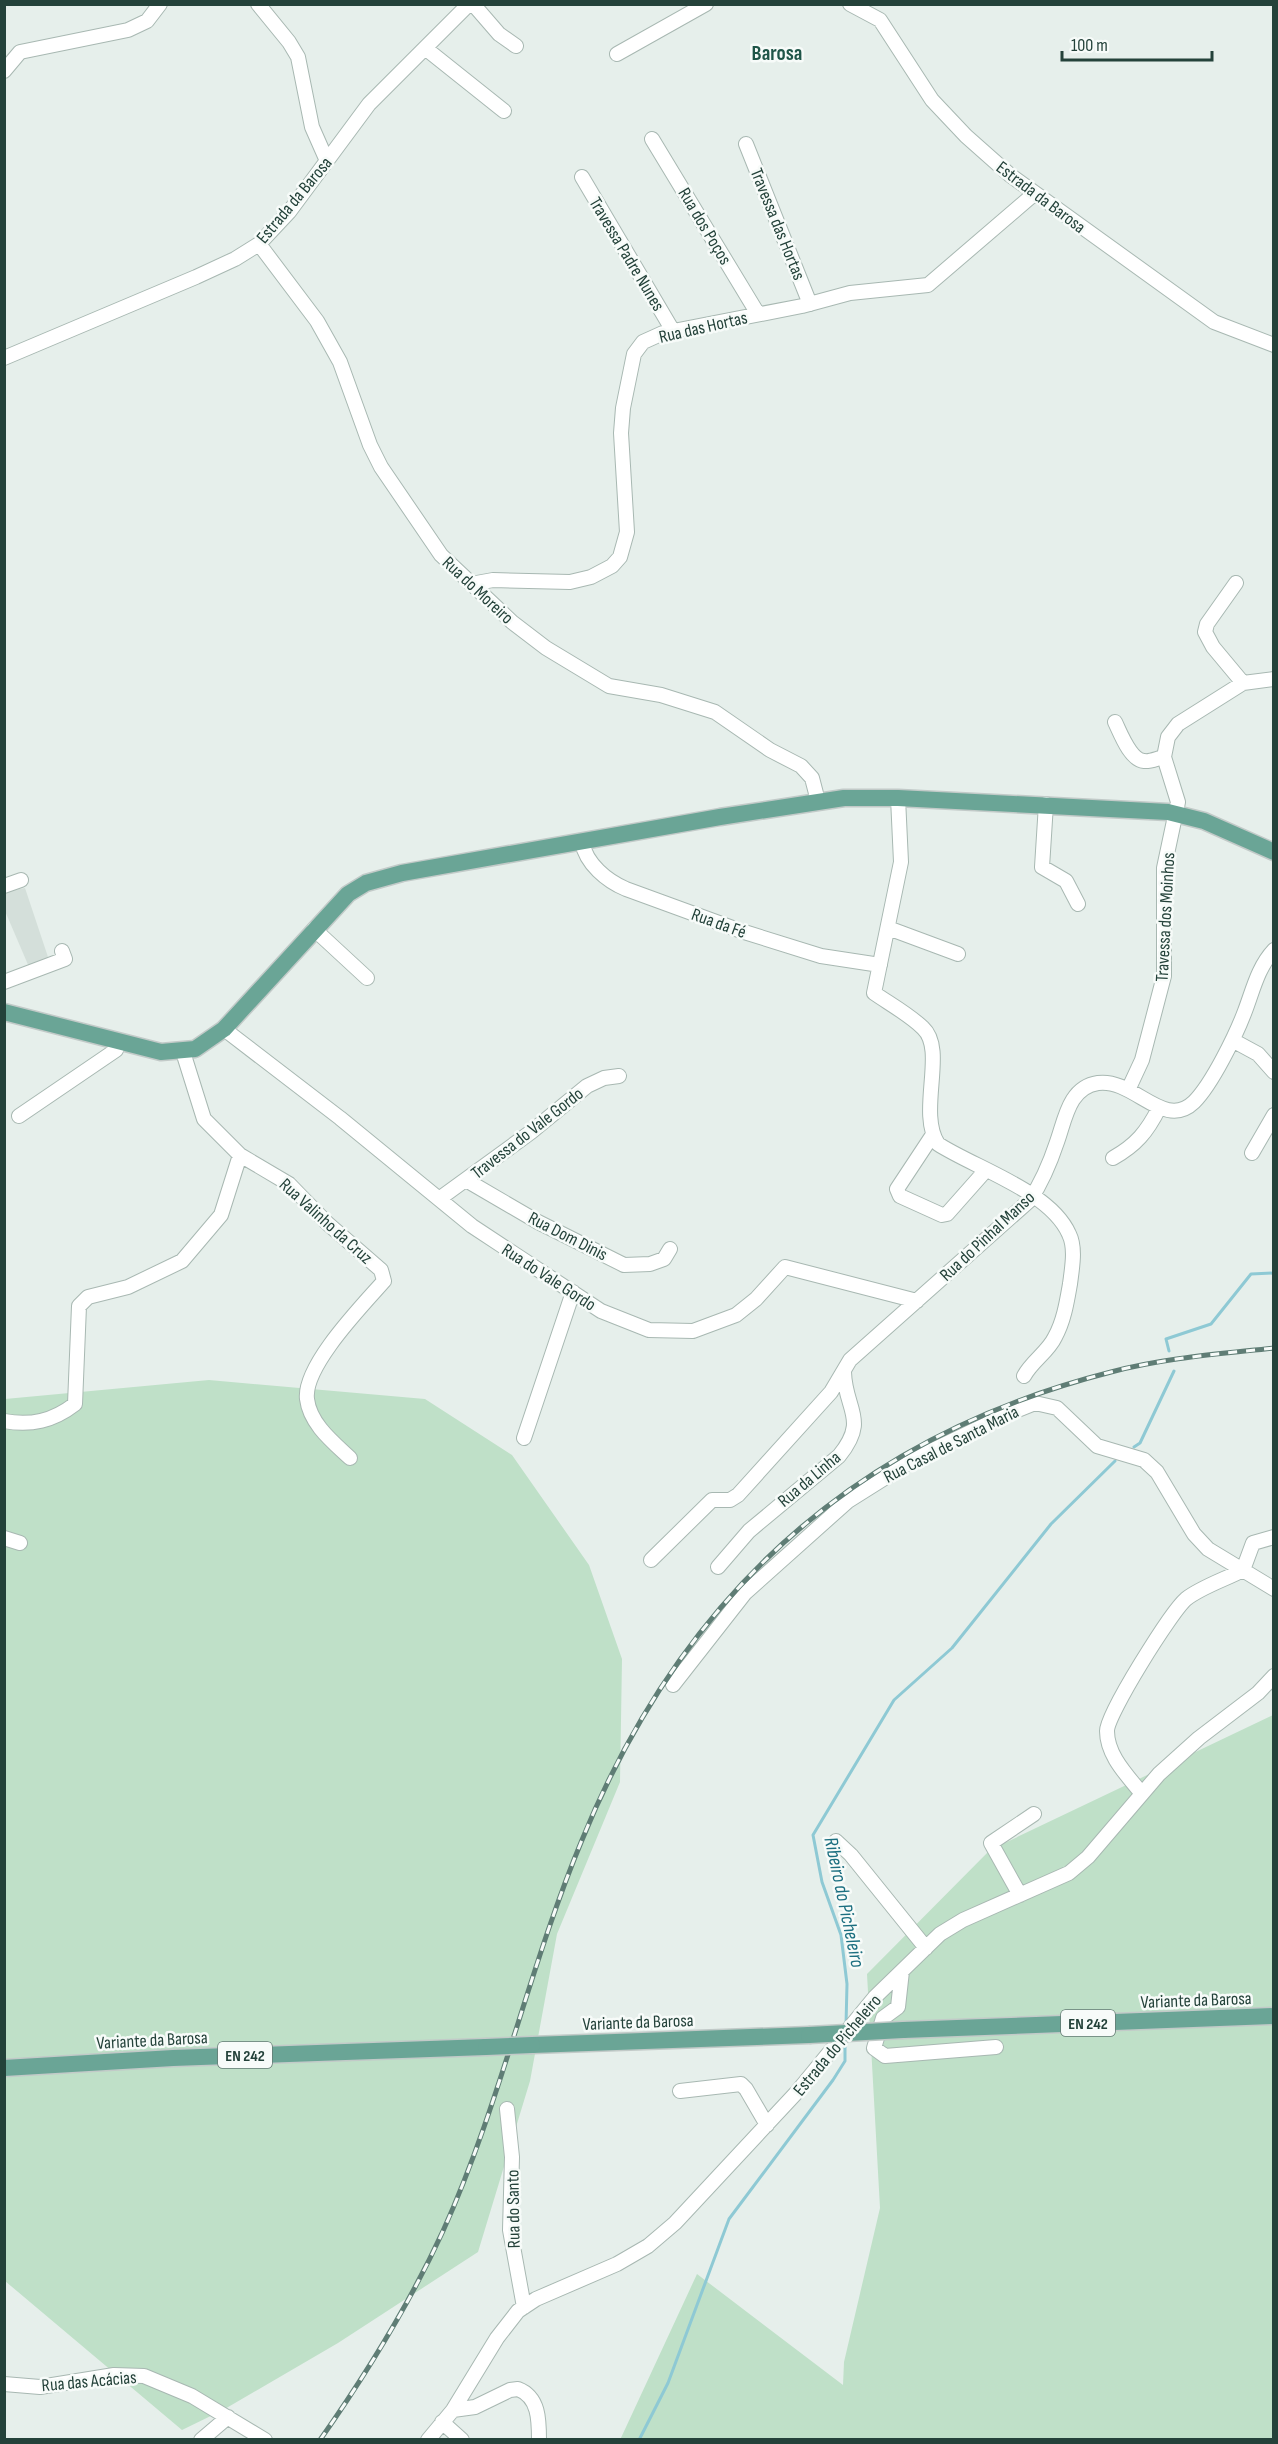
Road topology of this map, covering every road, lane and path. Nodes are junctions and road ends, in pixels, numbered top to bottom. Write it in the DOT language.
graph roads {
  1 [pos="160,4"];
  2 [pos="258,4"];
  3 [pos="471,4"];
  4 [pos="706,4"];
  5 [pos="849,4"];
  6 [pos="872,9"];
  7 [pos="516,46"];
  8 [pos="425,48"];
  9 [pos="617,54"];
  10 [pos="4,70"];
  11 [pos="504,111"];
  12 [pos="652,138"];
  13 [pos="746,144"];
  14 [pos="327,161"];
  15 [pos="582,177"];
  16 [pos="1034,194"];
  17 [pos="259,244"];
  18 [pos="810,304"];
  19 [pos="758,314"];
  20 [pos="673,331"];
  21 [pos="1274,345"];
  22 [pos="4,358"];
  23 [pos="1236,583"];
  24 [pos="471,584"];
  25 [pos="1274,679"];
  26 [pos="1243,683"];
  27 [pos="1115,722"];
  28 [pos="1164,757"];
  29 [pos="898,798"];
  30 [pos="818,801"];
  31 [pos="1046,804"];
  32 [pos="1177,813"];
  33 [pos="582,842"];
  34 [pos="1274,852"];
  35 [pos="21,880"];
  36 [pos="4,886"];
  37 [pos="1078,904"];
  38 [pos="314,928"];
  39 [pos="888,928"];
  40 [pos="1274,950"];
  41 [pos="62,951"];
  42 [pos="958,954"];
  43 [pos="880,965"];
  44 [pos="367,978"];
  45 [pos="4,983"];
  46 [pos="4,990"];
  47 [pos="4,1012"];
  48 [pos="224,1029"];
  49 [pos="1234,1041"];
  50 [pos="119,1042"];
  51 [pos="183,1052"];
  52 [pos="1274,1072"];
  53 [pos="619,1076"];
  54 [pos="1129,1088"];
  55 [pos="1159,1108"];
  56 [pos="1274,1115"];
  57 [pos="19,1116"];
  58 [pos="932,1136"];
  59 [pos="1252,1153"];
  60 [pos="240,1155"];
  61 [pos="1113,1158"];
  62 [pos="987,1170"];
  63 [pos="466,1180"];
  64 [pos="1033,1195"];
  65 [pos="439,1199"];
  66 [pos="670,1249"];
  67 [pos="573,1292"];
  68 [pos="917,1301"];
  69 [pos="844,1372"];
  70 [pos="1024,1376"];
  71 [pos="4,1421"];
  72 [pos="525,1438"];
  73 [pos="350,1458"];
  74 [pos="1274,1537"];
  75 [pos="4,1538"];
  76 [pos="20,1543"];
  77 [pos="651,1560"];
  78 [pos="718,1567"];
  79 [pos="1243,1570"];
  80 [pos="1274,1589"];
  81 [pos="1274,1676"];
  82 [pos="673,1685"];
  83 [pos="1142,1794"];
  84 [pos="1034,1814"];
  85 [pos="836,1841"];
  86 [pos="1020,1895"];
  87 [pos="926,1948"];
  88 [pos="902,1971"];
  89 [pos="1274,2016"];
  90 [pos="996,2047"];
  91 [pos="4,2068"];
  92 [pos="680,2091"];
  93 [pos="507,2109"];
  94 [pos="766,2125"];
  95 [pos="524,2307"];
  96 [pos="4,2385"];
  97 [pos="453,2410"];
  98 [pos="228,2417"];
  99 [pos="442,2422"];
  100 [pos="201,2439"];
  101 [pos="265,2439"];
  102 [pos="428,2439"];
  103 [pos="462,2439"];
  104 [pos="539,2439"];
  1 -- 10 [label="street"];
  2 -- 14 [label="street"];
  3 -- 7 [label="street"];
  3 -- 8 [label="street, Estrada da Barosa"];
  4 -- 9 [label="street"];
  5 -- 6 [label="street, Estrada da Barosa"];
  6 -- 16 [label="street, Estrada da Barosa"];
  8 -- 11 [label="street"];
  8 -- 14 [label="street, Estrada da Barosa"];
  12 -- 19 [label="street, Rua dos Poços"];
  13 -- 18 [label="street, Travessa das Hortas"];
  14 -- 17 [label="street, Estrada da Barosa"];
  15 -- 20 [label="street, Travessa Padre Nunes"];
  16 -- 18 [label="street, Rua das Hortas"];
  16 -- 21 [label="street, Estrada da Barosa"];
  17 -- 22 [label="street, Estrada da Barosa"];
  17 -- 24 [label="street, Rua do Moreiro"];
  18 -- 19 [label="street, Rua das Hortas"];
  19 -- 20 [label="street, Rua das Hortas"];
  20 -- 24 [label="street, Rua das Hortas"];
  23 -- 26 [label="street"];
  24 -- 30 [label="street, Rua do Moreiro"];
  25 -- 26 [label="street"];
  26 -- 28 [label="street"];
  27 -- 28 [label="street"];
  28 -- 32 [label="street"];
  29 -- 30 [label="main road"];
  29 -- 31 [label="main road"];
  29 -- 39 [label="street"];
  30 -- 33 [label="main road"];
  31 -- 32 [label="main road"];
  31 -- 37 [label="street"];
  32 -- 34 [label="main road"];
  32 -- 54 [label="street, Travessa dos Moinhos"];
  33 -- 38 [label="main road"];
  33 -- 43 [label="street, Rua da Fé"];
  35 -- 36 [label="street"];
  38 -- 44 [label="street"];
  38 -- 48 [label="main road"];
  39 -- 42 [label="street"];
  39 -- 43 [label="street"];
  40 -- 49 [label="street"];
  41 -- 45 [label="street"];
  43 -- 58 [label="street"];
  45 -- 46 [label="street"];
  47 -- 50 [label="main road"];
  48 -- 51 [label="main road"];
  48 -- 65 [label="street, Rua do Vale Gordo"];
  49 -- 52 [label="street"];
  49 -- 55 [label="street"];
  50 -- 51 [label="main road"];
  50 -- 57 [label="street"];
  51 -- 60 [label="street, Rua Valinho da Cruz"];
  53 -- 63 [label="street, Travessa do Vale Gordo"];
  54 -- 55 [label="street, Rua do Pinhal Manso"];
  54 -- 64 [label="street, Rua do Pinhal Manso"];
  55 -- 61 [label="street"];
  56 -- 59 [label="street"];
  58 -- 62 [label="street"];
  58 -- 62 [label="street"];
  60 -- 71 [label="street"];
  60 -- 73 [label="street, Rua Valinho da Cruz"];
  62 -- 64 [label="street"];
  63 -- 65 [label="street, Travessa do Vale Gordo"];
  63 -- 66 [label="street, Rua Dom Dinis"];
  64 -- 68 [label="street, Rua do Pinhal Manso"];
  64 -- 70 [label="street"];
  65 -- 67 [label="street, Rua do Vale Gordo"];
  67 -- 68 [label="street, Rua do Vale Gordo"];
  67 -- 72 [label="street"];
  68 -- 69 [label="street, Rua do Pinhal Manso"];
  69 -- 77 [label="street, Rua do Pinhal Manso"];
  69 -- 78 [label="street, Rua da Linha"];
  74 -- 79 [label="street"];
  75 -- 76 [label="street"];
  79 -- 80 [label="street, Rua Casal de Santa Maria"];
  79 -- 82 [label="street, Rua Casal de Santa Maria"];
  79 -- 83 [label="street"];
  81 -- 83 [label="street, Estrada do Picheleiro"];
  83 -- 86 [label="street, Estrada do Picheleiro"];
  84 -- 86 [label="street"];
  85 -- 87 [label="street"];
  86 -- 87 [label="street, Estrada do Picheleiro"];
  87 -- 88 [label="street, Estrada do Picheleiro"];
  88 -- 90 [label="street"];
  88 -- 94 [label="street, Estrada do Picheleiro"];
  89 -- 91 [label="main road, Variante da Barosa / EN 242, bridge"];
  92 -- 94 [label="street"];
  93 -- 95 [label="street, Rua do Santo"];
  94 -- 95 [label="street, Estrada do Picheleiro"];
  95 -- 97 [label="street, Estrada do Picheleiro"];
  96 -- 98 [label="street, Rua das Acácias"];
  97 -- 99 [label="street, Estrada do Picheleiro"];
  97 -- 104 [label="street"];
  98 -- 100 [label="street"];
  98 -- 101 [label="street, Rua das Acácias"];
  99 -- 102 [label="street, Estrada do Picheleiro"];
  99 -- 103 [label="street"];
}
